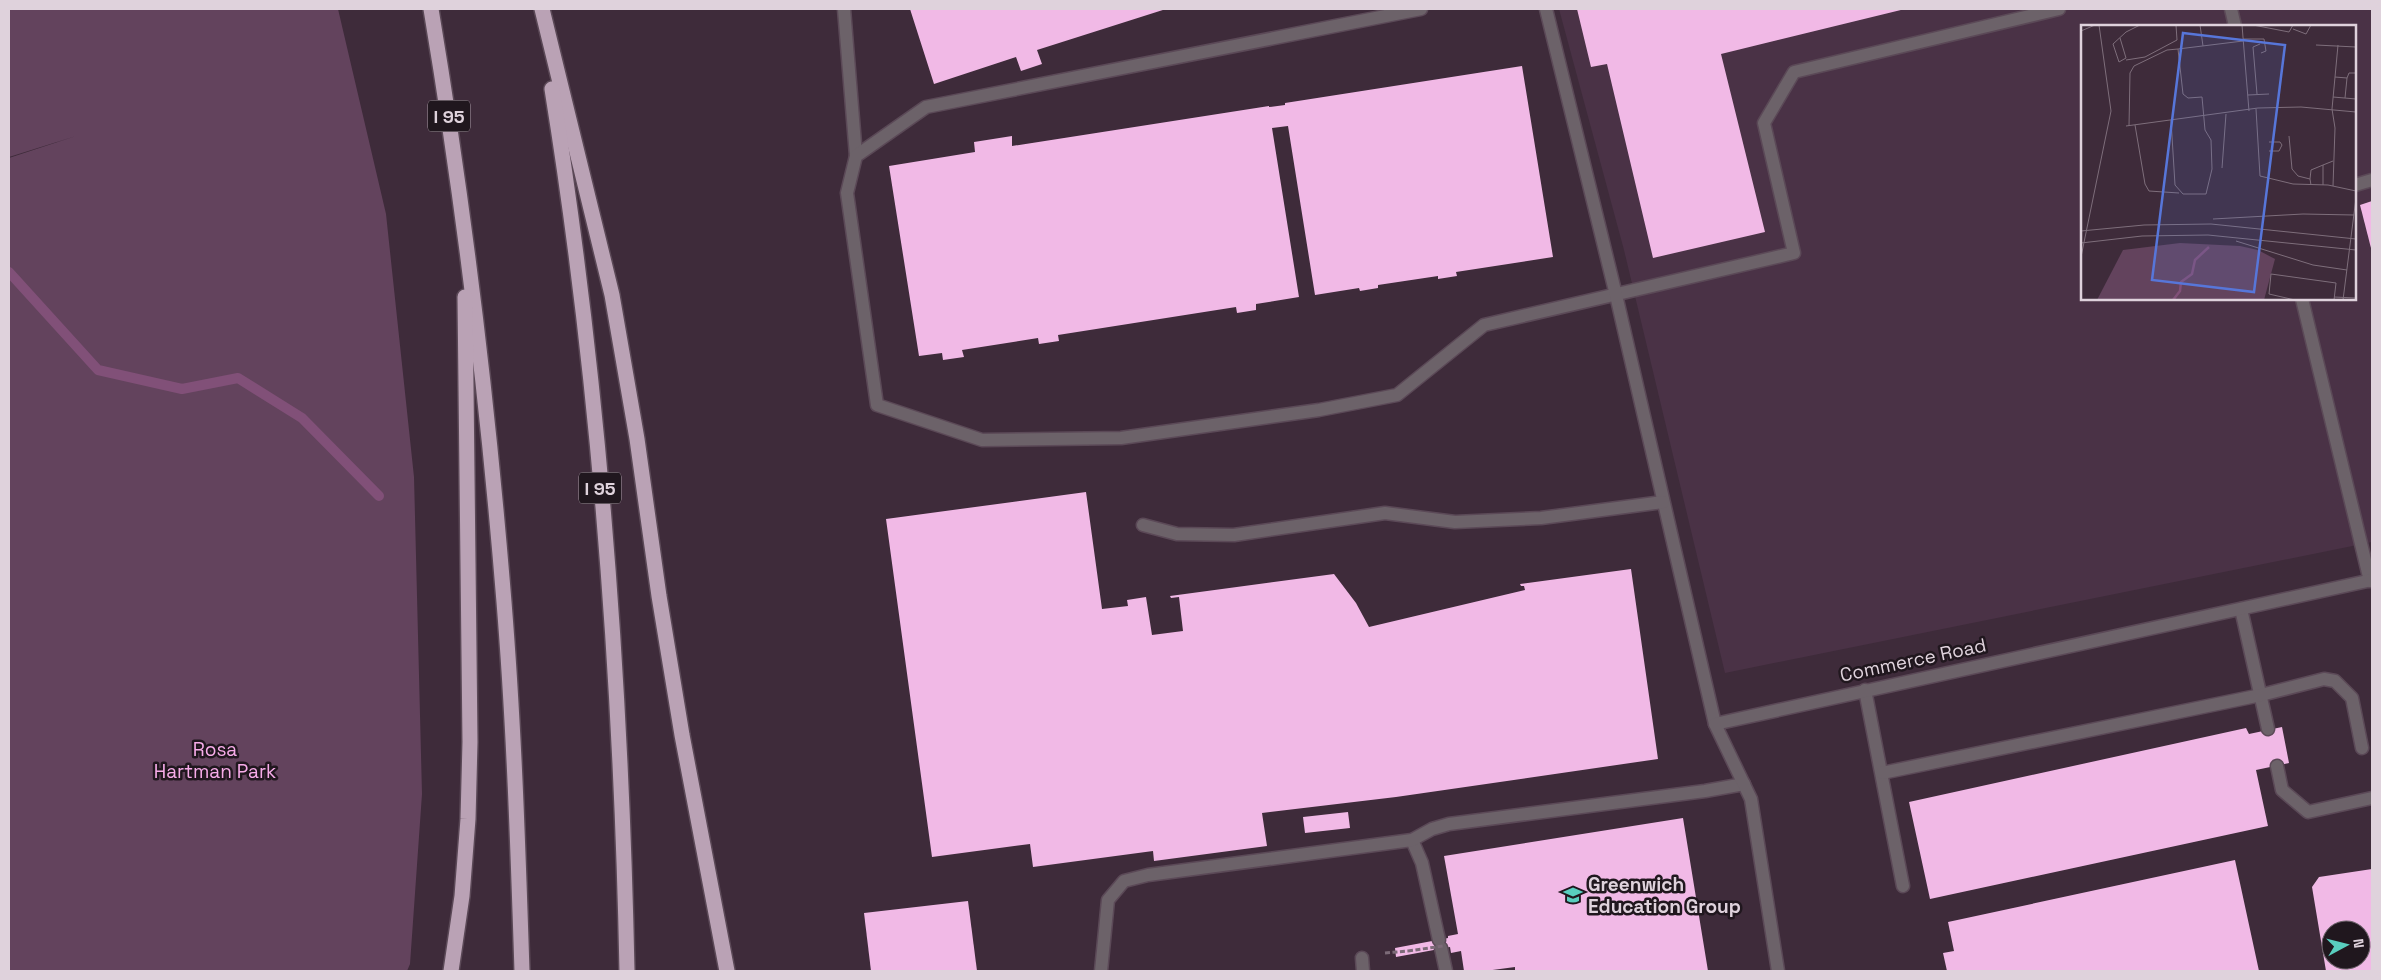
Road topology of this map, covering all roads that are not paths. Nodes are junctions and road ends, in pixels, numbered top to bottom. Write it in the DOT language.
graph roads {
  1 [pos="431,9"];
  2 [pos="541,9"];
  3 [pos="844,9"];
  4 [pos="1421,9"];
  5 [pos="1546,9"];
  6 [pos="2059,9"];
  7 [pos="2231,9"];
  8 [pos="2236,25"];
  9 [pos="856,156"];
  10 [pos="2372,180"];
  11 [pos="2356,185"];
  12 [pos="464,223"];
  13 [pos="1616,296"];
  14 [pos="2302,300"];
  15 [pos="1663,502"];
  16 [pos="1143,525"];
  17 [pos="2371,580"];
  18 [pos="2241,608"];
  19 [pos="1865,690"];
  20 [pos="2261,695"];
  21 [pos="1715,724"];
  22 [pos="2268,730"];
  23 [pos="2362,748"];
  24 [pos="2277,766"];
  25 [pos="1882,773"];
  26 [pos="1744,784"];
  27 [pos="2372,798"];
  28 [pos="1412,840"];
  29 [pos="1903,886"];
  30 [pos="1362,958"];
  31 [pos="451,971"];
  32 [pos="522,971"];
  33 [pos="627,971"];
  34 [pos="727,971"];
  35 [pos="1100,971"];
  36 [pos="1363,971"];
  37 [pos="1446,971"];
  38 [pos="1778,971"];
  1 -- 12 [label="highway, I 95"];
  2 -- 33 [label="highway, I 95"];
  2 -- 34 [label="highway"];
  3 -- 9 [label="street"];
  4 -- 9 [label="street"];
  5 -- 13 [label="street"];
  6 -- 13 [label="street"];
  7 -- 8 [label="street"];
  9 -- 13 [label="street"];
  10 -- 11 [label="street"];
  12 -- 31 [label="highway"];
  12 -- 32 [label="highway, I 95"];
  13 -- 15 [label="street"];
  14 -- 17 [label="street"];
  15 -- 16 [label="street"];
  15 -- 21 [label="street"];
  17 -- 18 [label="street, Commerce Road"];
  18 -- 19 [label="street, Commerce Road"];
  18 -- 20 [label="street"];
  19 -- 21 [label="street, Commerce Road"];
  19 -- 25 [label="street"];
  20 -- 22 [label="street"];
  20 -- 23 [label="street"];
  20 -- 25 [label="street"];
  21 -- 26 [label="street"];
  24 -- 27 [label="street"];
  25 -- 29 [label="street"];
  26 -- 28 [label="street"];
  26 -- 38 [label="street"];
  28 -- 35 [label="street"];
  28 -- 37 [label="street"];
  30 -- 36 [label="street"];
}
